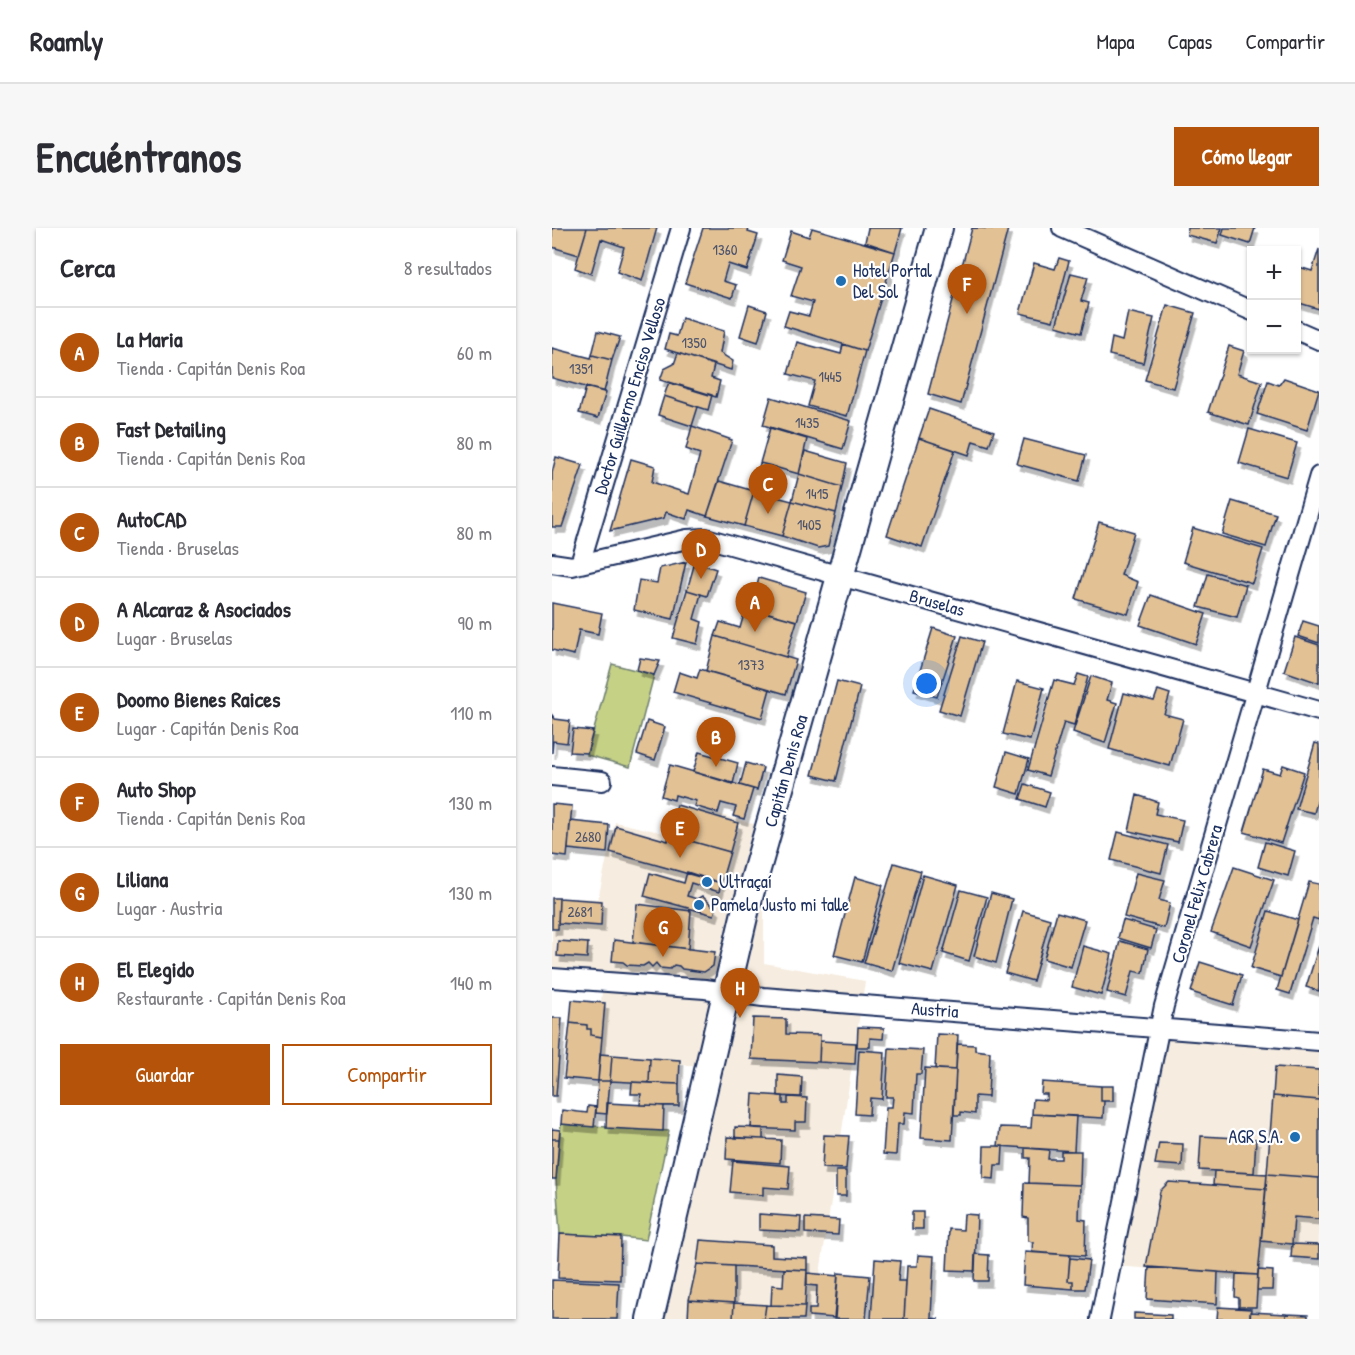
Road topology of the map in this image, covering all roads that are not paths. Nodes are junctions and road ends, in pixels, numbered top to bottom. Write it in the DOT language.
graph roads {
  1 [pos="681,228"];
  2 [pos="939,228"];
  3 [pos="1062,228"];
  4 [pos="1247,308"];
  5 [pos="1301,332"];
  6 [pos="1319,340"];
  7 [pos="1319,476"];
  8 [pos="552,563"];
  9 [pos="580,564"];
  10 [pos="840,575"];
  11 [pos="1256,693"];
  12 [pos="1319,711"];
  13 [pos="552,776"];
  14 [pos="602,781"];
  15 [pos="552,978"];
  16 [pos="726,992"];
  17 [pos="1159,1028"];
  18 [pos="1319,1041"];
  19 [pos="650,1319"];
  20 [pos="1100,1319"];
  1 -- 9 [label="street, Doctor Guillermo Enciso Velloso"];
  2 -- 10 [label="main road, Capitán Denis Roa"];
  3 -- 4 [label="street"];
  5 -- 6 [label="street"];
  7 -- 11 [label="street, Coronel Felix Cabrera"];
  8 -- 9 [label="street, Bruselas"];
  9 -- 10 [label="street, Bruselas"];
  10 -- 11 [label="street, Bruselas"];
  10 -- 16 [label="main road, Capitán Denis Roa"];
  11 -- 12 [label="street, Bruselas"];
  11 -- 17 [label="street, Coronel Felix Cabrera"];
  13 -- 14 [label="street"];
  15 -- 16 [label="street, Austria"];
  16 -- 17 [label="street, Austria"];
  16 -- 19 [label="main road, Capitán Denis Roa"];
  17 -- 18 [label="street, Austria"];
  17 -- 20 [label="street, Coronel Felix Cabrera"];
}
